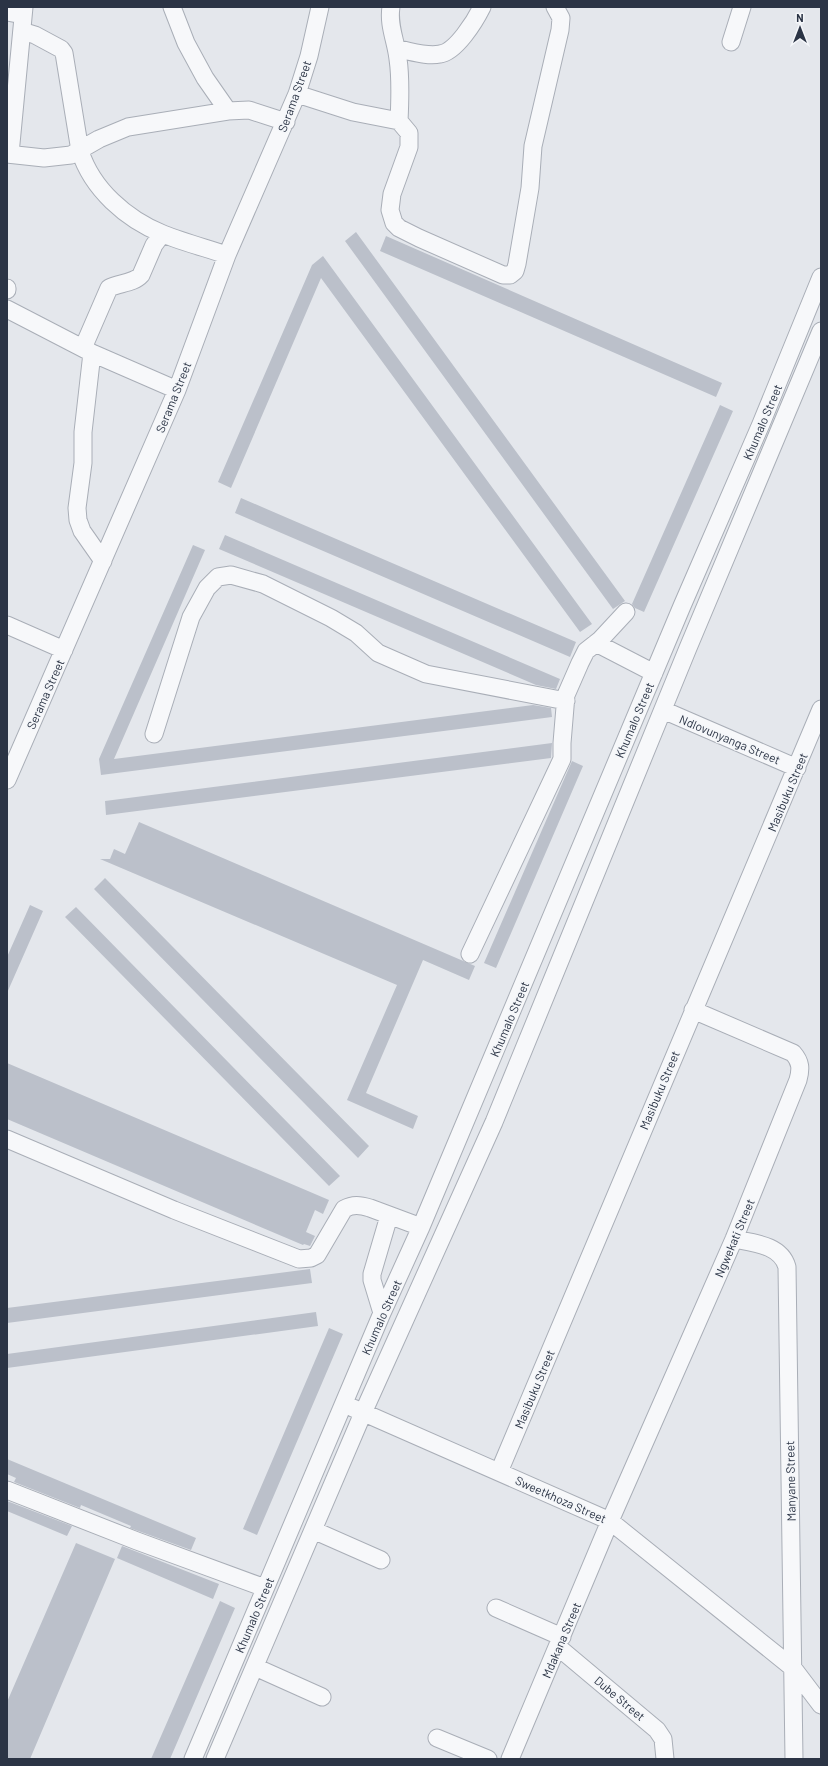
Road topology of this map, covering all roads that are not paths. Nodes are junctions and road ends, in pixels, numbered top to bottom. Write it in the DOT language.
graph roads {
  1 [pos="172,7"];
  2 [pos="320,7"];
  3 [pos="390,7"];
  4 [pos="482,7"];
  5 [pos="555,7"];
  6 [pos="742,7"];
  7 [pos="19,16"];
  8 [pos="731,42"];
  9 [pos="397,49"];
  10 [pos="298,94"];
  11 [pos="228,111"];
  12 [pos="399,121"];
  13 [pos="286,122"];
  14 [pos="80,151"];
  15 [pos="8,154"];
  16 [pos="162,234"];
  17 [pos="227,255"];
  18 [pos="821,277"];
  19 [pos="7,309"];
  20 [pos="821,331"];
  21 [pos="88,351"];
  22 [pos="177,390"];
  23 [pos="103,561"];
  24 [pos="682,606"];
  25 [pos="626,612"];
  26 [pos="7,625"];
  27 [pos="596,644"];
  28 [pos="688,648"];
  29 [pos="64,650"];
  30 [pos="654,673"];
  31 [pos="566,701"];
  32 [pos="821,709"];
  33 [pos="663,710"];
  34 [pos="154,734"];
  35 [pos="797,768"];
  36 [pos="7,780"];
  37 [pos="470,954"];
  38 [pos="693,1010"];
  39 [pos="7,1139"];
  40 [pos="389,1216"];
  41 [pos="421,1227"];
  42 [pos="734,1239"];
  43 [pos="382,1313"];
  44 [pos="343,1404"];
  45 [pos="363,1413"];
  46 [pos="499,1472"];
  47 [pos="7,1490"];
  48 [pos="610,1521"];
  49 [pos="313,1530"];
  50 [pos="381,1560"];
  51 [pos="265,1588"];
  52 [pos="496,1608"];
  53 [pos="560,1642"];
  54 [pos="255,1667"];
  55 [pos="793,1668"];
  56 [pos="322,1697"];
  57 [pos="821,1705"];
  58 [pos="437,1738"];
  59 [pos="193,1759"];
  60 [pos="215,1759"];
  61 [pos="488,1759"];
  62 [pos="510,1759"];
  63 [pos="665,1759"];
  64 [pos="794,1759"];
  1 -- 11 [label="street"];
  2 -- 10 [label="street, Serama Street"];
  3 -- 9 [label="street"];
  4 -- 9 [label="street"];
  5 -- 12 [label="street"];
  6 -- 8 [label="street"];
  7 -- 14 [label="street"];
  7 -- 15 [label="street"];
  9 -- 12 [label="street"];
  10 -- 12 [label="street"];
  10 -- 13 [label="street, Serama Street"];
  11 -- 13 [label="street"];
  11 -- 14 [label="street"];
  13 -- 17 [label="street, Serama Street"];
  14 -- 15 [label="street"];
  14 -- 16 [label="street"];
  16 -- 17 [label="street"];
  16 -- 21 [label="street"];
  17 -- 22 [label="street, Serama Street"];
  18 -- 24 [label="street, Khumalo Street"];
  19 -- 21 [label="street"];
  20 -- 28 [label="street, Khumalo Street"];
  21 -- 22 [label="street"];
  21 -- 23 [label="street"];
  22 -- 23 [label="street, Serama Street"];
  23 -- 29 [label="street, Serama Street"];
  24 -- 28 [label="street"];
  24 -- 30 [label="street, Khumalo Street"];
  25 -- 27 [label="street"];
  26 -- 29 [label="street"];
  27 -- 30 [label="street"];
  27 -- 31 [label="street"];
  28 -- 33 [label="street, Khumalo Street"];
  29 -- 36 [label="street, Serama Street"];
  30 -- 41 [label="street, Khumalo Street"];
  31 -- 34 [label="street"];
  31 -- 37 [label="street"];
  32 -- 35 [label="street, Masibuku Street"];
  33 -- 35 [label="street, Ndlovunyanga Street"];
  33 -- 45 [label="street, Khumalo Street"];
  35 -- 38 [label="street, Masibuku Street"];
  38 -- 42 [label="street, Ngwekati Street"];
  38 -- 46 [label="street, Masibuku Street"];
  39 -- 40 [label="street"];
  40 -- 41 [label="street"];
  40 -- 43 [label="street"];
  41 -- 43 [label="street, Khumalo Street"];
  42 -- 48 [label="street, Ngwekati Street"];
  42 -- 55 [label="street, Manyane Street"];
  43 -- 44 [label="street, Khumalo Street"];
  44 -- 45 [label="street, Sweetkhoza Street"];
  44 -- 51 [label="street, Khumalo Street"];
  45 -- 46 [label="street, Sweetkhoza Street"];
  45 -- 49 [label="street, Khumalo Street"];
  46 -- 48 [label="street, Sweetkhoza Street"];
  47 -- 51 [label="street"];
  48 -- 53 [label="street, Mdakana Street"];
  48 -- 55 [label="street, Sweetkhoza Street"];
  49 -- 50 [label="street"];
  49 -- 54 [label="street, Khumalo Street"];
  51 -- 59 [label="street, Khumalo Street"];
  52 -- 53 [label="street, Dube Street"];
  53 -- 62 [label="street, Mdakana Street"];
  53 -- 63 [label="street, Dube Street"];
  54 -- 56 [label="street"];
  54 -- 60 [label="street, Khumalo Street"];
  55 -- 57 [label="street, Sweetkhoza Street"];
  55 -- 64 [label="street, Manyane Street"];
  58 -- 61 [label="street"];
}
